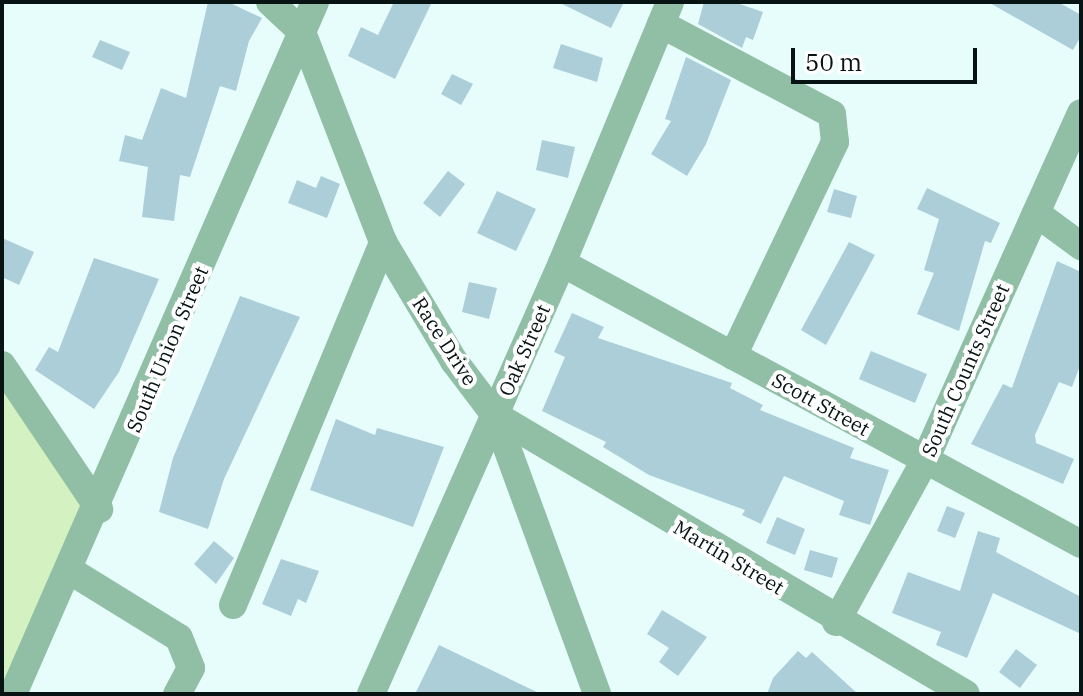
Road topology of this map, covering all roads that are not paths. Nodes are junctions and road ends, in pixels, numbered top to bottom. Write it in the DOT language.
graph roads {
  1 [pos="270,2"];
  2 [pos="315,2"];
  3 [pos="666,13"];
  4 [pos="302,32"];
  5 [pos="1081,113"];
  6 [pos="1036,213"];
  7 [pos="383,242"];
  8 [pos="1081,246"];
  9 [pos="562,263"];
  10 [pos="733,356"];
  11 [pos="2,365"];
  12 [pos="495,415"];
  13 [pos="925,460"];
  14 [pos="99,509"];
  15 [pos="1081,544"];
  16 [pos="69,570"];
  17 [pos="233,605"];
  18 [pos="836,622"];
  19 [pos="13,694"];
  20 [pos="177,694"];
  21 [pos="371,694"];
  22 [pos="597,694"];
  23 [pos="966,694"];
  1 -- 4 [label="street, Race Drive"];
  2 -- 4 [label="street, South Union Street"];
  3 -- 9 [label="street, Oak Street"];
  3 -- 10 [label="street"];
  4 -- 7 [label="street, Race Drive"];
  4 -- 14 [label="street, South Union Street"];
  5 -- 6 [label="street, South Counts Street"];
  6 -- 8 [label="street"];
  6 -- 13 [label="street, South Counts Street"];
  7 -- 12 [label="street, Race Drive"];
  7 -- 17 [label="street"];
  9 -- 10 [label="street, Scott Street"];
  9 -- 12 [label="street, Oak Street"];
  10 -- 13 [label="street, Scott Street"];
  11 -- 14 [label="street"];
  12 -- 18 [label="street, Martin Street"];
  12 -- 21 [label="street, Oak Street"];
  12 -- 22 [label="street, Race Drive"];
  13 -- 15 [label="street, Scott Street"];
  13 -- 18 [label="street, South Counts Street"];
  14 -- 16 [label="street, South Union Street"];
  16 -- 19 [label="street, South Union Street"];
  16 -- 20 [label="street"];
  18 -- 23 [label="street, Martin Street"];
}
